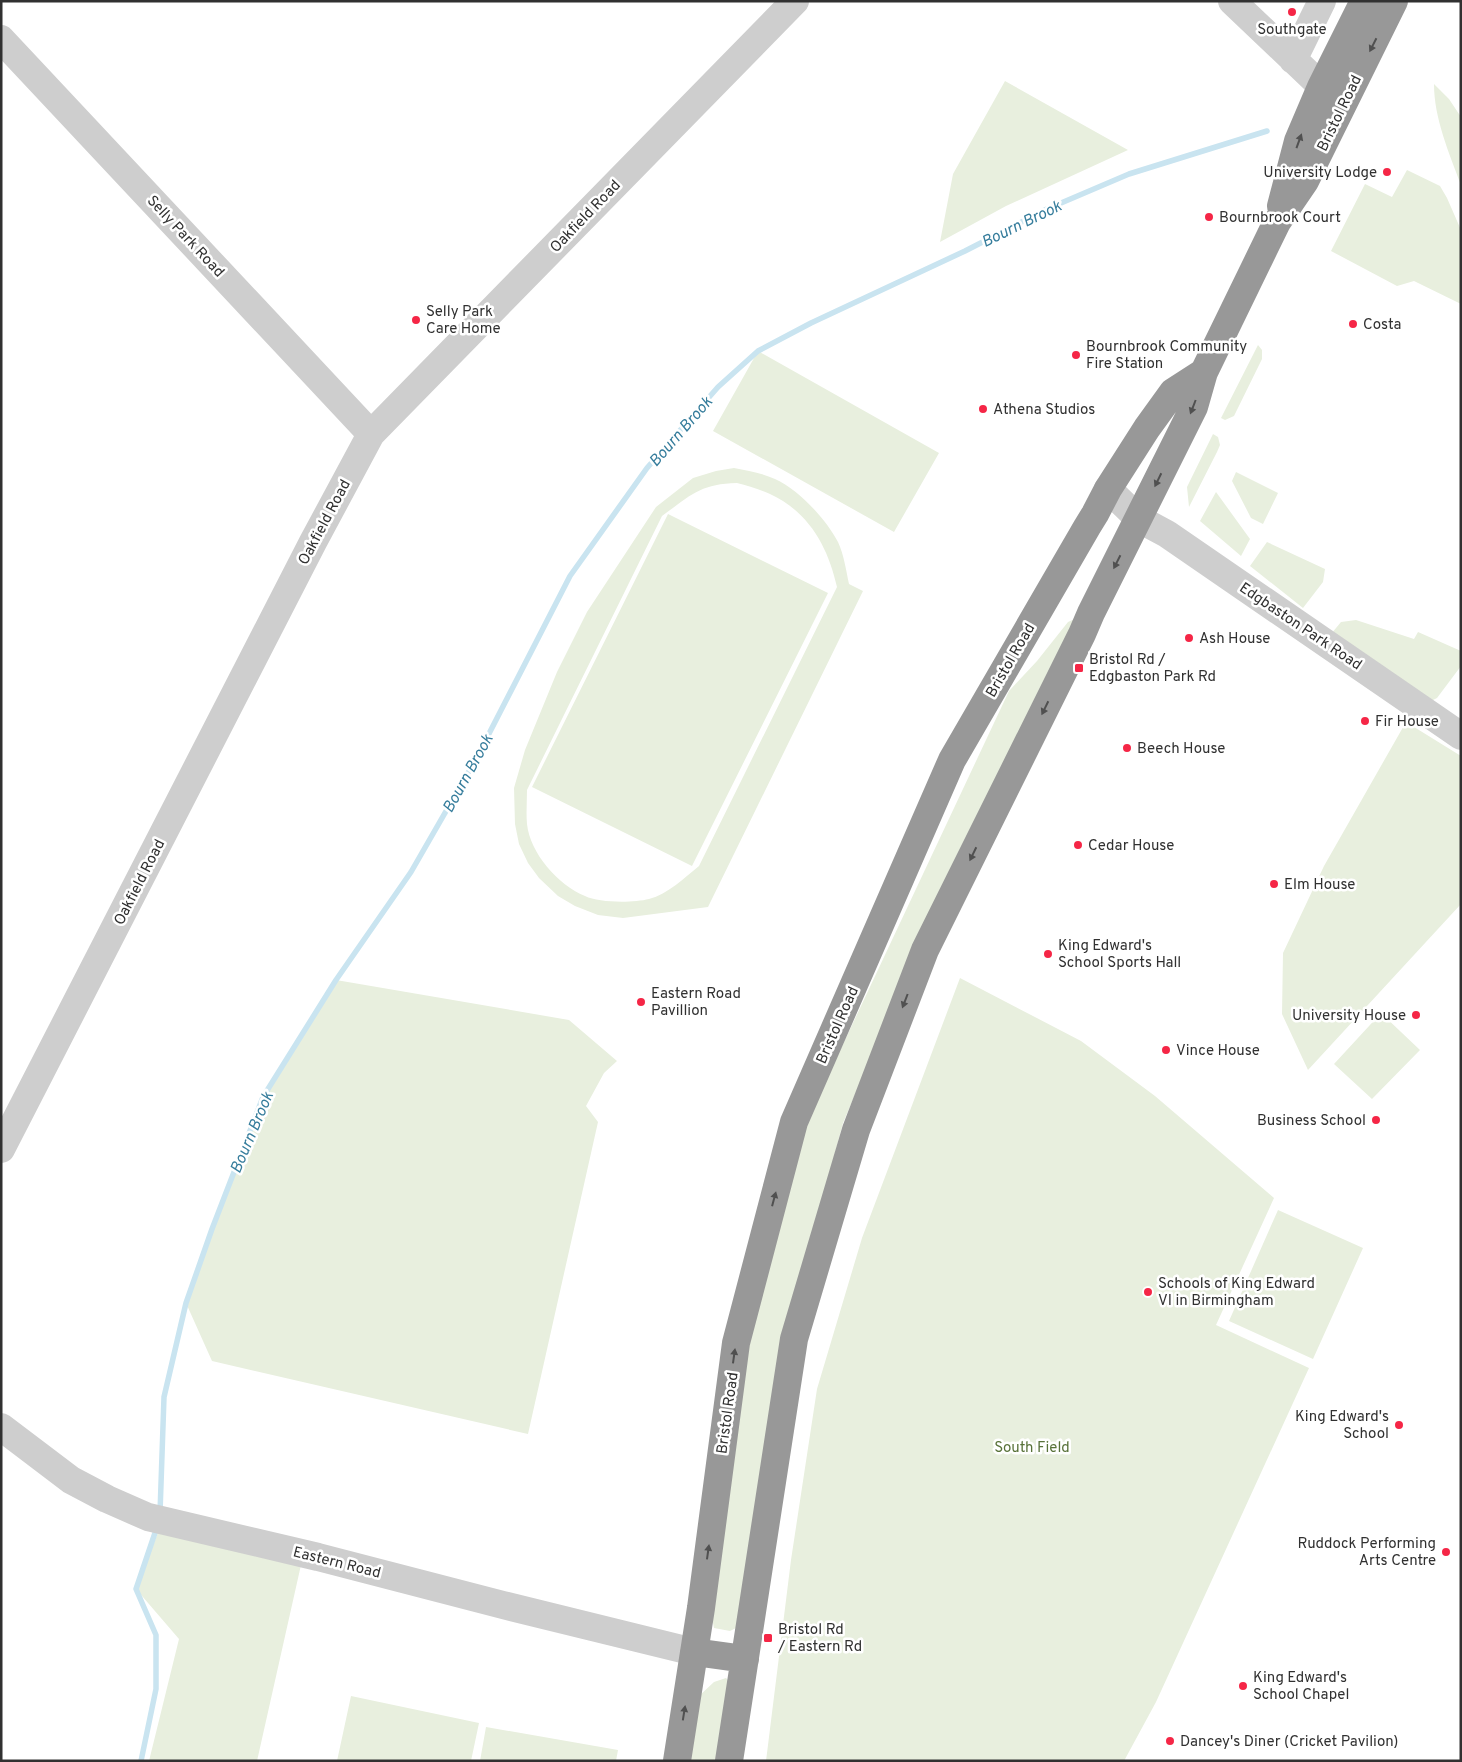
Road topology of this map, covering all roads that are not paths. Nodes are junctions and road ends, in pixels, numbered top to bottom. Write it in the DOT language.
graph roads {
  1 [pos="795,1"];
  2 [pos="1232,1"];
  3 [pos="1322,1"];
  4 [pos="1364,1"];
  5 [pos="1394,1"];
  6 [pos="1,39"];
  7 [pos="1293,60"];
  8 [pos="1321,87"];
  9 [pos="1342,106"];
  10 [pos="1278,222"];
  11 [pos="1204,372"];
  12 [pos="371,434"];
  13 [pos="1108,490"];
  14 [pos="1139,519"];
  15 [pos="988,699"];
  16 [pos="1461,736"];
  17 [pos="1,1149"];
  18 [pos="1,1427"];
  19 [pos="694,1652"];
  20 [pos="745,1659"];
  21 [pos="725,1759"];
  22 [pos="677,1761"];
  1 -- 12 [label="street, Oakfield Road"];
  2 -- 7 [label="street"];
  3 -- 7 [label="street"];
  4 -- 8 [label="highway, Bristol Road"];
  5 -- 9 [label="highway, Bristol Road, one-way"];
  6 -- 12 [label="street, Selly Park Road"];
  7 -- 8 [label="street"];
  8 -- 9 [label="street"];
  10 -- 8 [label="highway, Bristol Road, one-way"];
  9 -- 10 [label="highway, Bristol Road"];
  10 -- 11 [label="highway, Bristol Road"];
  11 -- 13 [label="highway, Bristol Road"];
  11 -- 14 [label="highway, Bristol Road, one-way"];
  12 -- 17 [label="street, Oakfield Road"];
  13 -- 14 [label="street, Edgbaston Park Road"];
  13 -- 15 [label="highway, Bristol Road"];
  14 -- 15 [label="highway"];
  14 -- 16 [label="street, Edgbaston Park Road"];
  14 -- 20 [label="highway, Bristol Road, one-way"];
  19 -- 15 [label="highway, Bristol Road, one-way"];
  18 -- 19 [label="street, Eastern Road"];
  19 -- 20 [label="highway"];
  22 -- 19 [label="highway, Bristol Road, one-way"];
  20 -- 21 [label="highway, Bristol Road"];
}
